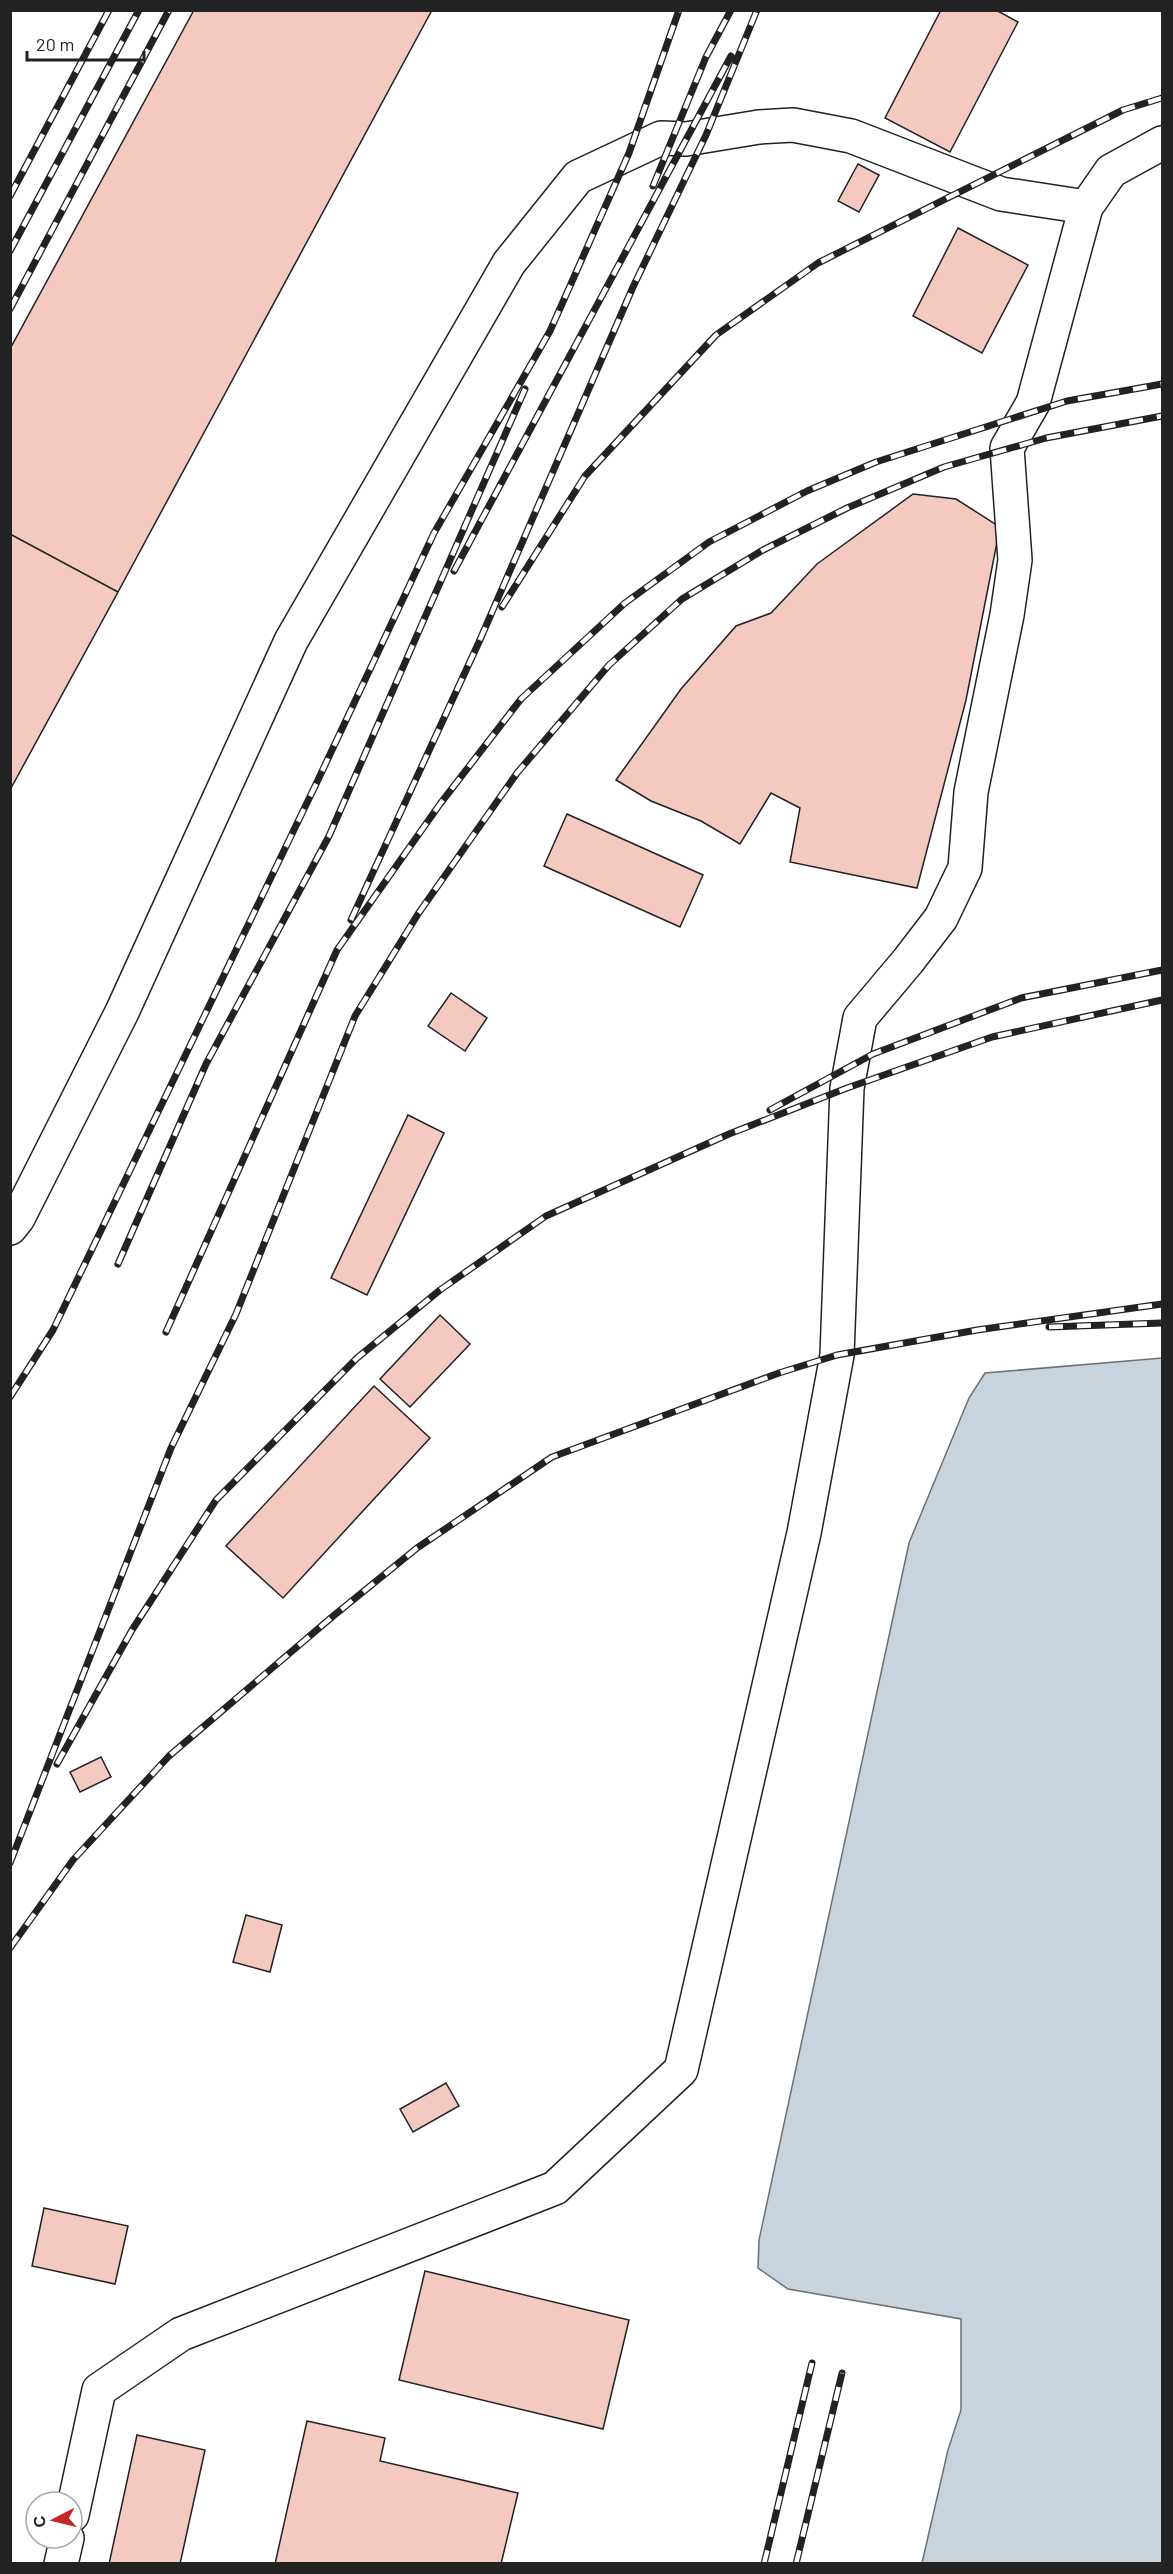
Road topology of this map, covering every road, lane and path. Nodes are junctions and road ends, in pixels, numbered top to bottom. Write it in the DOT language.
graph roads {
  1 [pos="1162,143"];
  2 [pos="1086,207"];
  3 [pos="10,1228"];
  4 [pos="77,2490"];
  1 -- 2 [label="street"];
  2 -- 3 [label="street"];
  2 -- 4 [label="street"];
}
